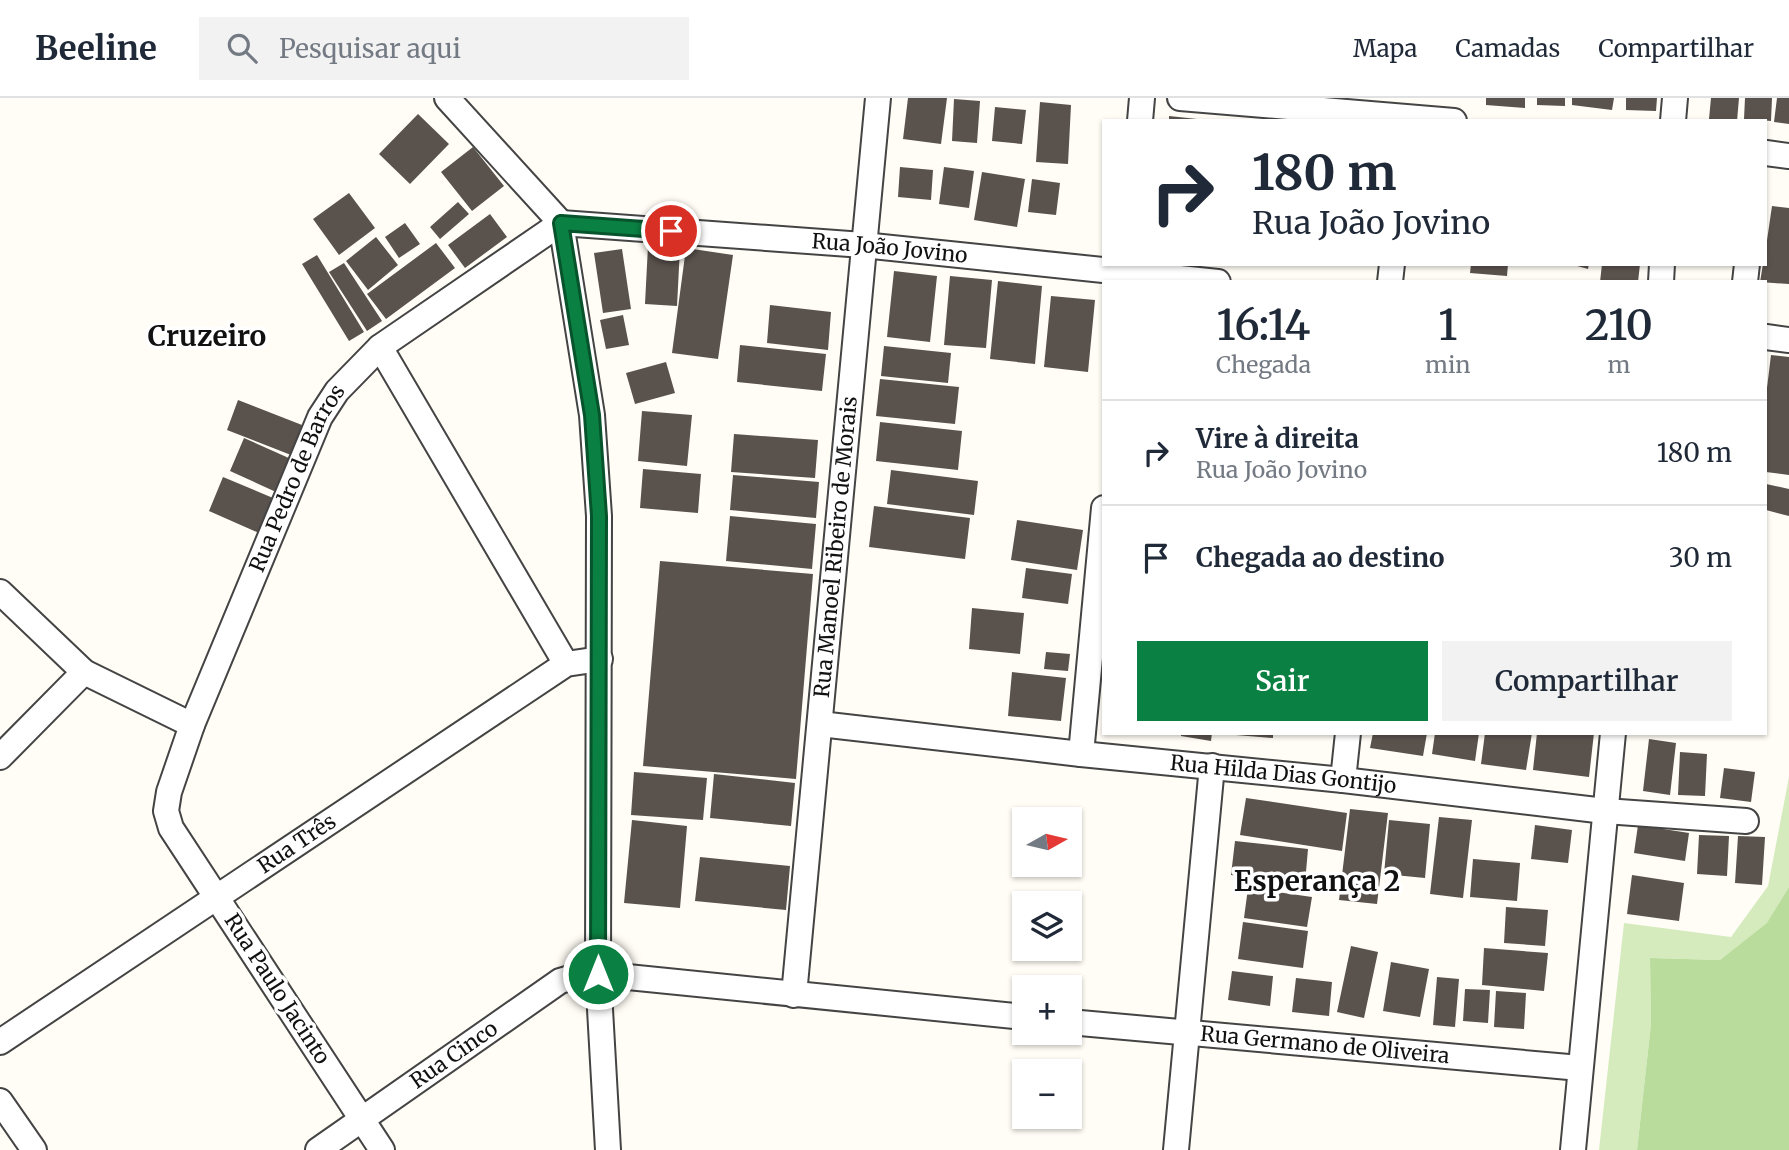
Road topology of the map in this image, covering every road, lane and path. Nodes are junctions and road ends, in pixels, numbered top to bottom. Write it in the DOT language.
graph roads {
  1 [pos="447,98"];
  2 [pos="878,98"];
  3 [pos="1142,98"];
  4 [pos="1180,98"];
  5 [pos="1675,98"];
  6 [pos="1410,112"];
  7 [pos="1140,119"];
  8 [pos="1444,119"];
  9 [pos="1673,119"];
  10 [pos="1767,153"];
  11 [pos="1789,156"];
  12 [pos="561,223"];
  13 [pos="863,245"];
  14 [pos="1127,273"];
  15 [pos="1199,280"];
  16 [pos="1767,337"];
  17 [pos="1789,341"];
  18 [pos="380,347"];
  19 [pos="1102,530"];
  20 [pos="0,592"];
  21 [pos="600,659"];
  22 [pos="566,664"];
  23 [pos="84,672"];
  24 [pos="820,724"];
  25 [pos="192,725"];
  26 [pos="1348,735"];
  27 [pos="1613,735"];
  28 [pos="1081,754"];
  29 [pos="0,757"];
  30 [pos="1212,766"];
  31 [pos="1343,780"];
  32 [pos="1605,811"];
  33 [pos="1746,821"];
  34 [pos="171,828"];
  35 [pos="216,896"];
  36 [pos="598,974"];
  37 [pos="794,995"];
  38 [pos="1012,1016"];
  39 [pos="1082,1022"];
  40 [pos="1187,1033"];
  41 [pos="0,1042"];
  42 [pos="1580,1068"];
  43 [pos="0,1101"];
  44 [pos="362,1119"];
  45 [pos="34,1150"];
  46 [pos="318,1150"];
  47 [pos="382,1150"];
  48 [pos="608,1150"];
  49 [pos="1176,1150"];
  50 [pos="1573,1150"];
  1 -- 12 [label="street"];
  2 -- 13 [label="street, Rua Manoel Ribeiro de Morais"];
  3 -- 7 [label="street"];
  4 -- 6 [label="street"];
  5 -- 9 [label="street"];
  6 -- 8 [label="street"];
  10 -- 11 [label="street"];
  12 -- 13 [label="street, Rua João Jovino"];
  12 -- 18 [label="street, Rua Pedro de Barros"];
  12 -- 21 [label="street"];
  13 -- 14 [label="street, Rua João Jovino"];
  13 -- 24 [label="street, Rua Manoel Ribeiro de Morais"];
  14 -- 15 [label="street, Rua João Jovino"];
  16 -- 17 [label="street"];
  18 -- 22 [label="street"];
  18 -- 25 [label="street, Rua Pedro de Barros"];
  19 -- 28 [label="street"];
  20 -- 23 [label="street"];
  21 -- 22 [label="street, Rua Três"];
  21 -- 36 [label="street"];
  22 -- 35 [label="street, Rua Três"];
  23 -- 25 [label="street"];
  23 -- 29 [label="street"];
  24 -- 28 [label="street, Rua Hilda Dias Gontijo"];
  24 -- 37 [label="street, Rua Manoel Ribeiro de Morais"];
  25 -- 34 [label="street, Rua Pedro de Barros"];
  26 -- 31 [label="street"];
  27 -- 32 [label="street"];
  28 -- 30 [label="street, Rua Hilda Dias Gontijo"];
  30 -- 31 [label="street, Rua Hilda Dias Gontijo"];
  30 -- 40 [label="street"];
  31 -- 32 [label="street, Rua Hilda Dias Gontijo"];
  32 -- 33 [label="street, Rua Hilda Dias Gontijo"];
  32 -- 42 [label="street"];
  34 -- 35 [label="street, Rua Paulo Jacinto"];
  35 -- 41 [label="street, Rua Três"];
  35 -- 44 [label="street, Rua Paulo Jacinto"];
  36 -- 37 [label="street"];
  36 -- 44 [label="street, Rua Cinco"];
  36 -- 48 [label="street"];
  37 -- 38 [label="street"];
  39 -- 40 [label="street, Rua Germano de Oliveira"];
  40 -- 42 [label="street, Rua Germano de Oliveira"];
  40 -- 49 [label="street"];
  42 -- 50 [label="street"];
  43 -- 45 [label="street"];
  44 -- 46 [label="street, Rua Cinco"];
  44 -- 47 [label="street, Rua Paulo Jacinto"];
}
